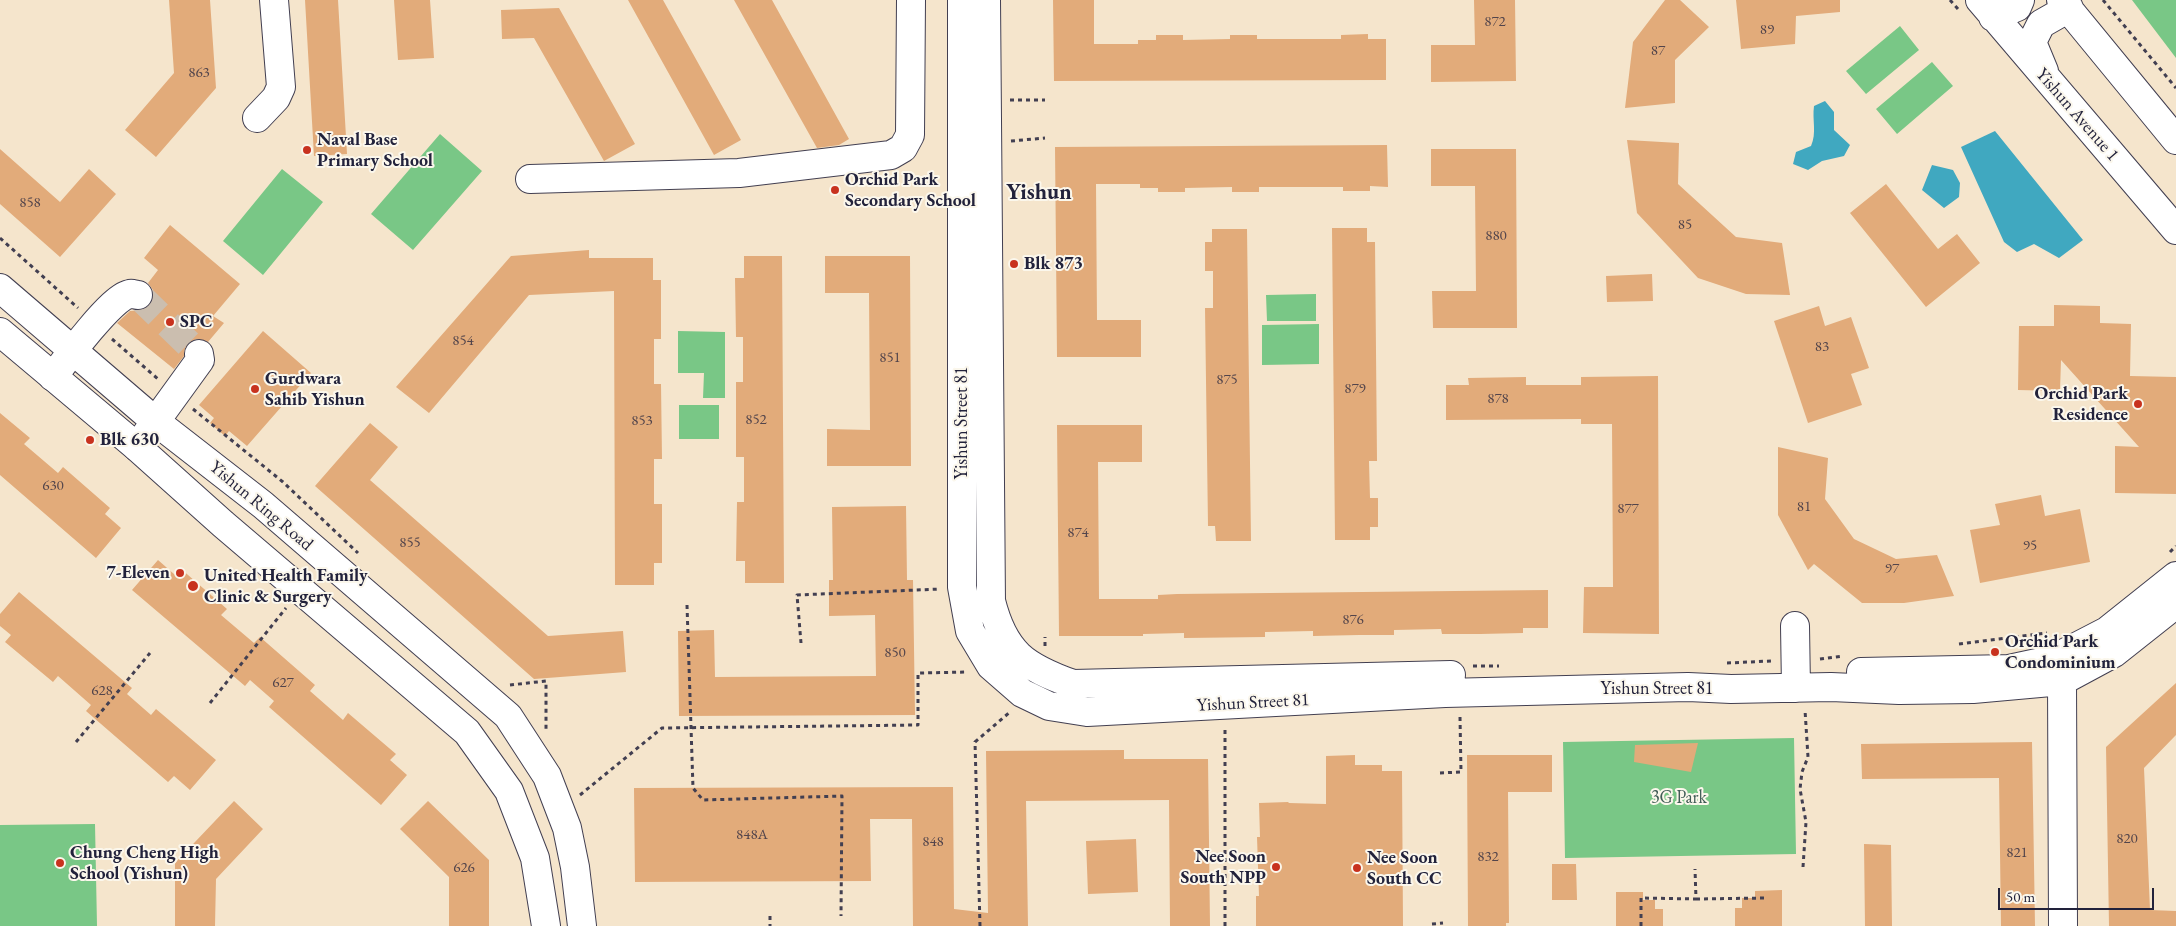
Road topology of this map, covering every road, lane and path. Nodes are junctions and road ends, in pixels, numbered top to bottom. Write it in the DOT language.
graph roads {
  1 [pos="274,0"];
  2 [pos="911,0"];
  3 [pos="962,0"];
  4 [pos="986,0"];
  5 [pos="2020,0"];
  6 [pos="2103,0"];
  7 [pos="2065,4"];
  8 [pos="1986,8"];
  9 [pos="2050,84"];
  10 [pos="2176,88"];
  11 [pos="1045,100"];
  12 [pos="985,112"];
  13 [pos="257,118"];
  14 [pos="1045,138"];
  15 [pos="2176,140"];
  16 [pos="1004,142"];
  17 [pos="530,179"];
  18 [pos="2176,230"];
  19 [pos="0,288"];
  20 [pos="138,295"];
  21 [pos="0,332"];
  22 [pos="72,350"];
  23 [pos="199,354"];
  24 [pos="53,377"];
  25 [pos="155,420"];
  26 [pos="137,447"];
  27 [pos="2176,546"];
  28 [pos="2173,564"];
  29 [pos="947,589"];
  30 [pos="2176,604"];
  31 [pos="687,605"];
  32 [pos="288,606"];
  33 [pos="1795,626"];
  34 [pos="2050,632"];
  35 [pos="801,643"];
  36 [pos="1954,644"];
  37 [pos="150,653"];
  38 [pos="1725,663"];
  39 [pos="968,664"];
  40 [pos="1471,666"];
  41 [pos="1508,666"];
  42 [pos="2056,670"];
  43 [pos="1836,672"];
  44 [pos="1789,681"];
  45 [pos="509,686"];
  46 [pos="210,703"];
  47 [pos="1014,708"];
  48 [pos="1460,708"];
  49 [pos="1225,723"];
  50 [pos="691,728"];
  51 [pos="546,736"];
  52 [pos="76,742"];
  53 [pos="1440,773"];
  54 [pos="573,800"];
  55 [pos="1803,867"];
  56 [pos="1695,869"];
  57 [pos="1766,898"];
  58 [pos="1696,899"];
  59 [pos="770,916"];
  60 [pos="841,916"];
  61 [pos="1443,923"];
  62 [pos="1432,924"];
  63 [pos="546,926"];
  64 [pos="582,926"];
  65 [pos="770,926"];
  66 [pos="980,926"];
  67 [pos="1225,926"];
  68 [pos="1642,926"];
  69 [pos="2063,926"];
  1 -- 13 [label="main road"];
  2 -- 17 [label="main road"];
  3 -- 12 [label="main road, Yishun Street 81"];
  4 -- 12 [label="main road, Yishun Street 81"];
  5 -- 8 [label="main road"];
  6 -- 10 [label="path"];
  7 -- 9 [label="main road"];
  7 -- 15 [label="main road"];
  8 -- 9 [label="main road, Yishun Avenue 1"];
  9 -- 18 [label="main road, Yishun Avenue 1"];
  11 -- 12 [label="path"];
  12 -- 44 [label="main road, Yishun Street 81"];
  14 -- 16 [label="path"];
  19 -- 22 [label="main road, Yishun Ring Road"];
  20 -- 22 [label="main road"];
  21 -- 24 [label="main road, Yishun Ring Road"];
  22 -- 24 [label="main road"];
  22 -- 25 [label="main road, Yishun Ring Road"];
  23 -- 25 [label="main road"];
  24 -- 26 [label="main road, Yishun Ring Road"];
  25 -- 26 [label="main road"];
  25 -- 64 [label="main road, Yishun Ring Road"];
  26 -- 63 [label="main road, Yishun Ring Road"];
  27 -- 28 [label="path"];
  28 -- 42 [label="main road, Yishun Street 81"];
  29 -- 35 [label="path"];
  30 -- 42 [label="main road, Yishun Street 81"];
  31 -- 50 [label="path"];
  32 -- 46 [label="path"];
  33 -- 44 [label="main road"];
  34 -- 36 [label="path"];
  37 -- 52 [label="path"];
  38 -- 44 [label="path"];
  39 -- 50 [label="path"];
  40 -- 41 [label="path"];
  42 -- 43 [label="main road, Yishun Street 81"];
  42 -- 69 [label="main road"];
  43 -- 44 [label="main road, Yishun Street 81"];
  43 -- 44 [label="path"];
  44 -- 55 [label="path"];
  45 -- 51 [label="path"];
  47 -- 66 [label="path"];
  48 -- 53 [label="path"];
  49 -- 67 [label="path"];
  50 -- 54 [label="path"];
  50 -- 60 [label="path"];
  56 -- 58 [label="path"];
  57 -- 58 [label="path"];
  58 -- 68 [label="path"];
  59 -- 65 [label="path"];
  61 -- 62 [label="path"];
}
